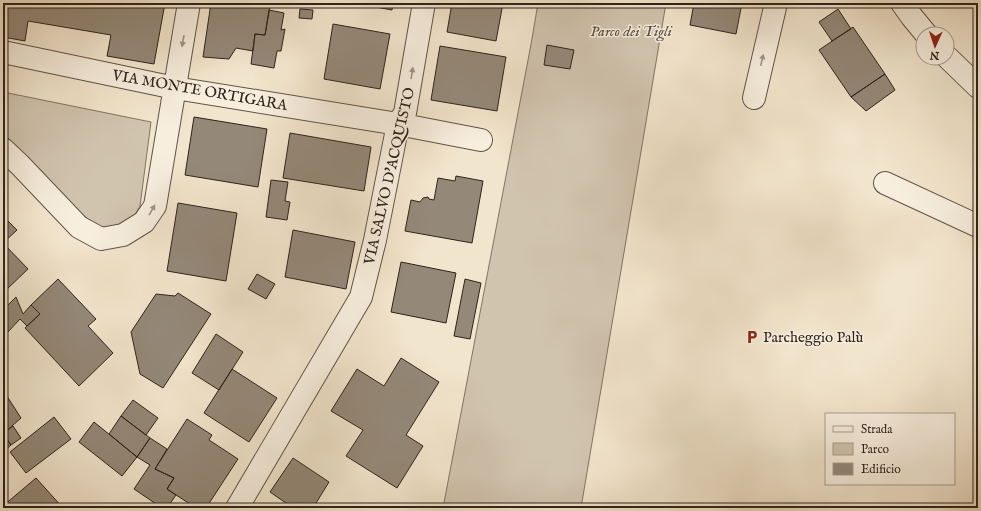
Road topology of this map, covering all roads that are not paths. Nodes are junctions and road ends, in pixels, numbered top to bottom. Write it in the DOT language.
graph roads {
  1 [pos="190,3"];
  2 [pos="424,3"];
  3 [pos="776,3"];
  4 [pos="902,3"];
  5 [pos="919,26"];
  6 [pos="3,52"];
  7 [pos="955,65"];
  8 [pos="978,87"];
  9 [pos="175,88"];
  10 [pos="754,98"];
  11 [pos="398,124"];
  12 [pos="481,140"];
  13 [pos="3,149"];
  14 [pos="884,183"];
  15 [pos="978,226"];
  16 [pos="237,508"];
  1 -- 9 [label="street, one-way"];
  11 -- 2 [label="street, VIA SALVO D'ACQUISTO, one-way"];
  10 -- 3 [label="street, one-way"];
  4 -- 5 [label="street"];
  6 -- 9 [label="street, VIA MONTE ORTIGARA"];
  7 -- 8 [label="street"];
  9 -- 11 [label="street, VIA MONTE ORTIGARA"];
  13 -- 9 [label="street, one-way"];
  11 -- 12 [label="street, VIA MONTE ORTIGARA"];
  11 -- 16 [label="street, VIA SALVO D'ACQUISTO"];
  14 -- 15 [label="street"];
}
